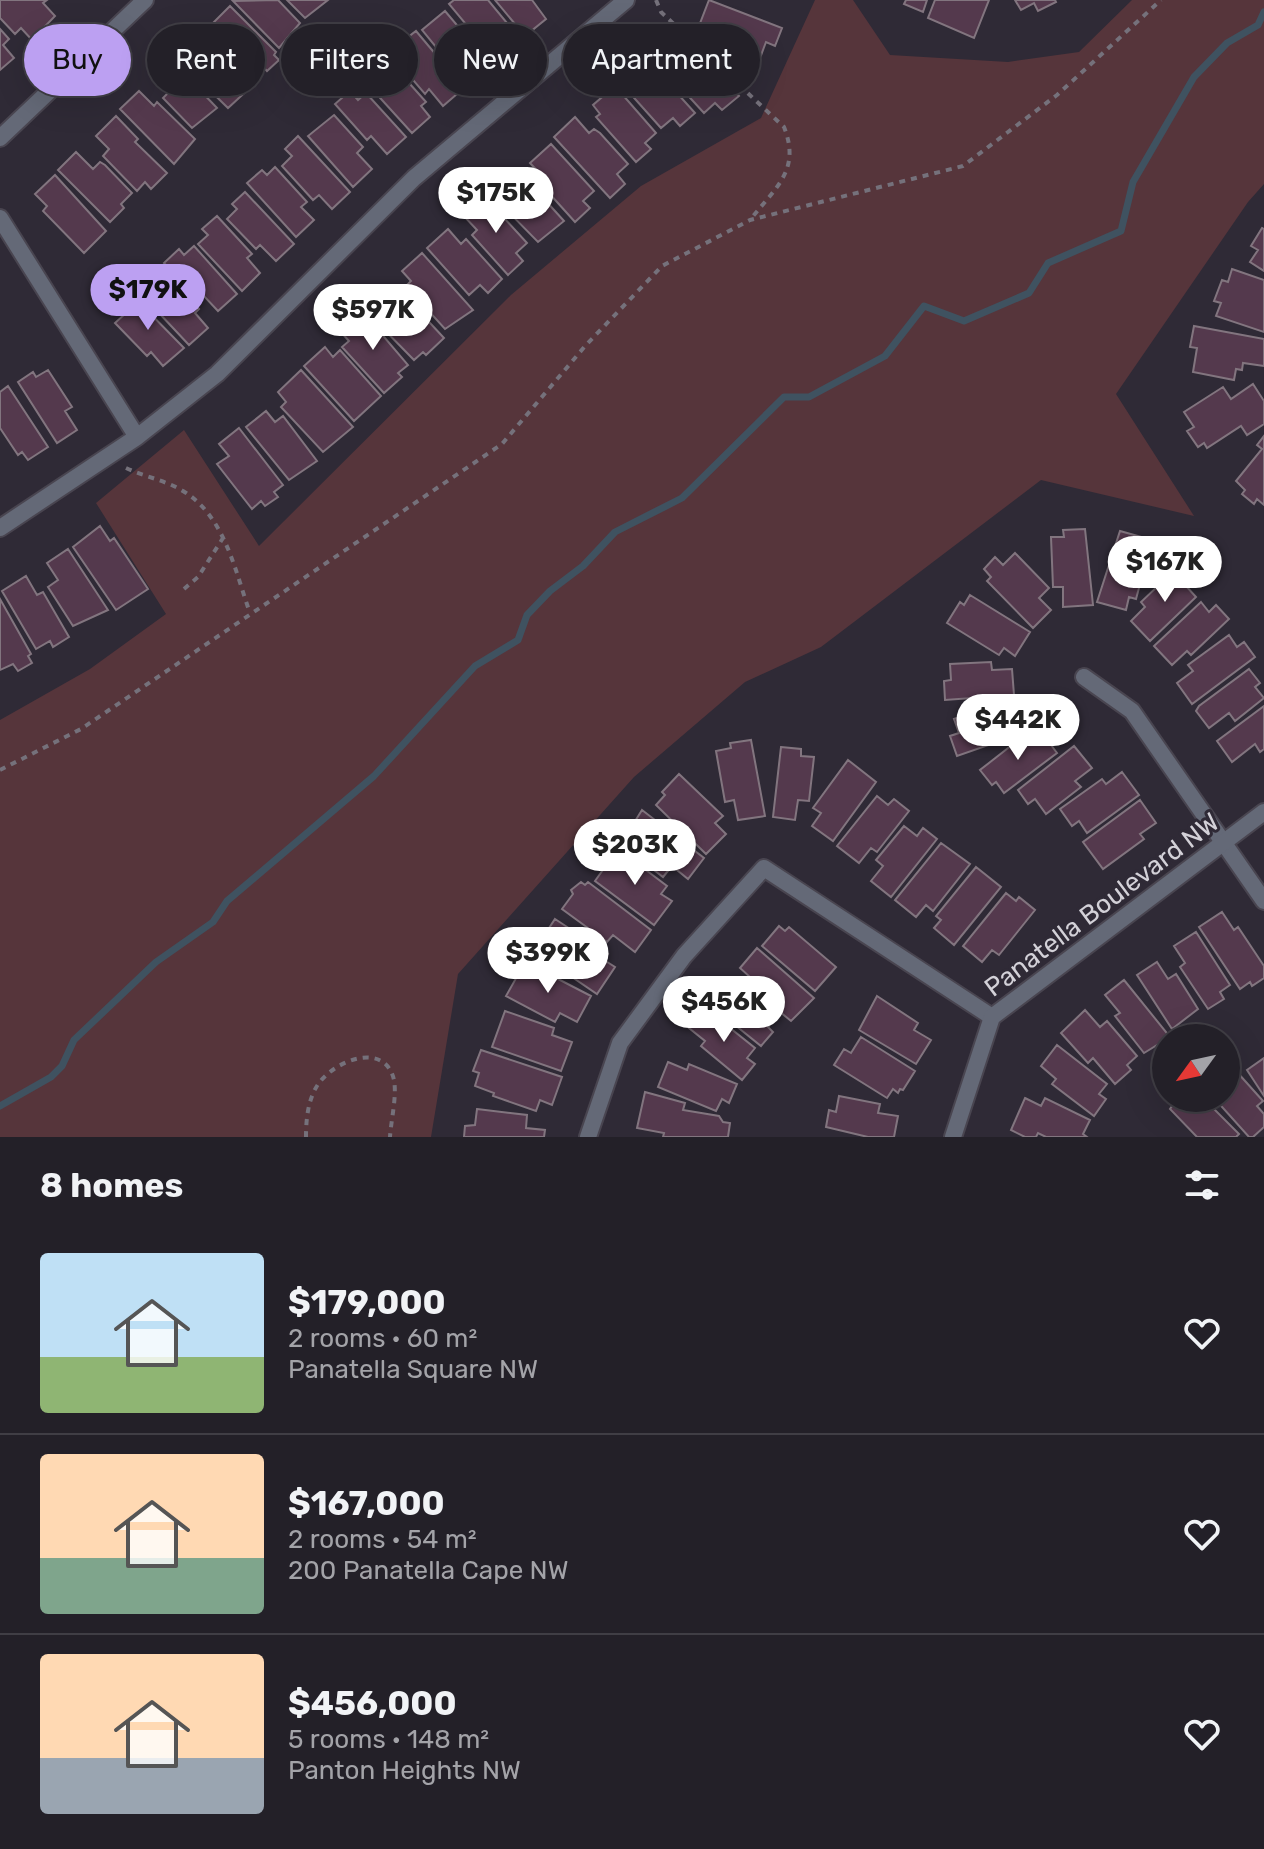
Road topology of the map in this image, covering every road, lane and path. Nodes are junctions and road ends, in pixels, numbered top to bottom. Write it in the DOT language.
graph roads {
  1 [pos="145,0"];
  2 [pos="626,0"];
  3 [pos="656,0"];
  4 [pos="1161,0"];
  5 [pos="0,138"];
  6 [pos="0,218"];
  7 [pos="750,220"];
  8 [pos="137,437"];
  9 [pos="126,468"];
  10 [pos="0,528"];
  11 [pos="223,538"];
  12 [pos="184,589"];
  13 [pos="250,613"];
  14 [pos="1084,677"];
  15 [pos="0,770"];
  16 [pos="1264,812"];
  17 [pos="1225,841"];
  18 [pos="1264,901"];
  19 [pos="992,1017"];
  20 [pos="306,1137"];
  21 [pos="390,1137"];
  22 [pos="588,1137"];
  23 [pos="953,1137"];
  1 -- 5 [label="street"];
  2 -- 8 [label="street"];
  3 -- 7 [label="path"];
  4 -- 7 [label="path"];
  6 -- 8 [label="street"];
  7 -- 13 [label="path"];
  8 -- 10 [label="street"];
  9 -- 11 [label="path"];
  11 -- 12 [label="path"];
  11 -- 13 [label="path"];
  13 -- 15 [label="path"];
  14 -- 17 [label="street"];
  16 -- 17 [label="street, Panatella Boulevard NW"];
  17 -- 18 [label="street"];
  17 -- 19 [label="street, Panatella Boulevard NW"];
  19 -- 22 [label="street"];
  19 -- 23 [label="street, Panatella Boulevard NW"];
  20 -- 21 [label="path"];
}
